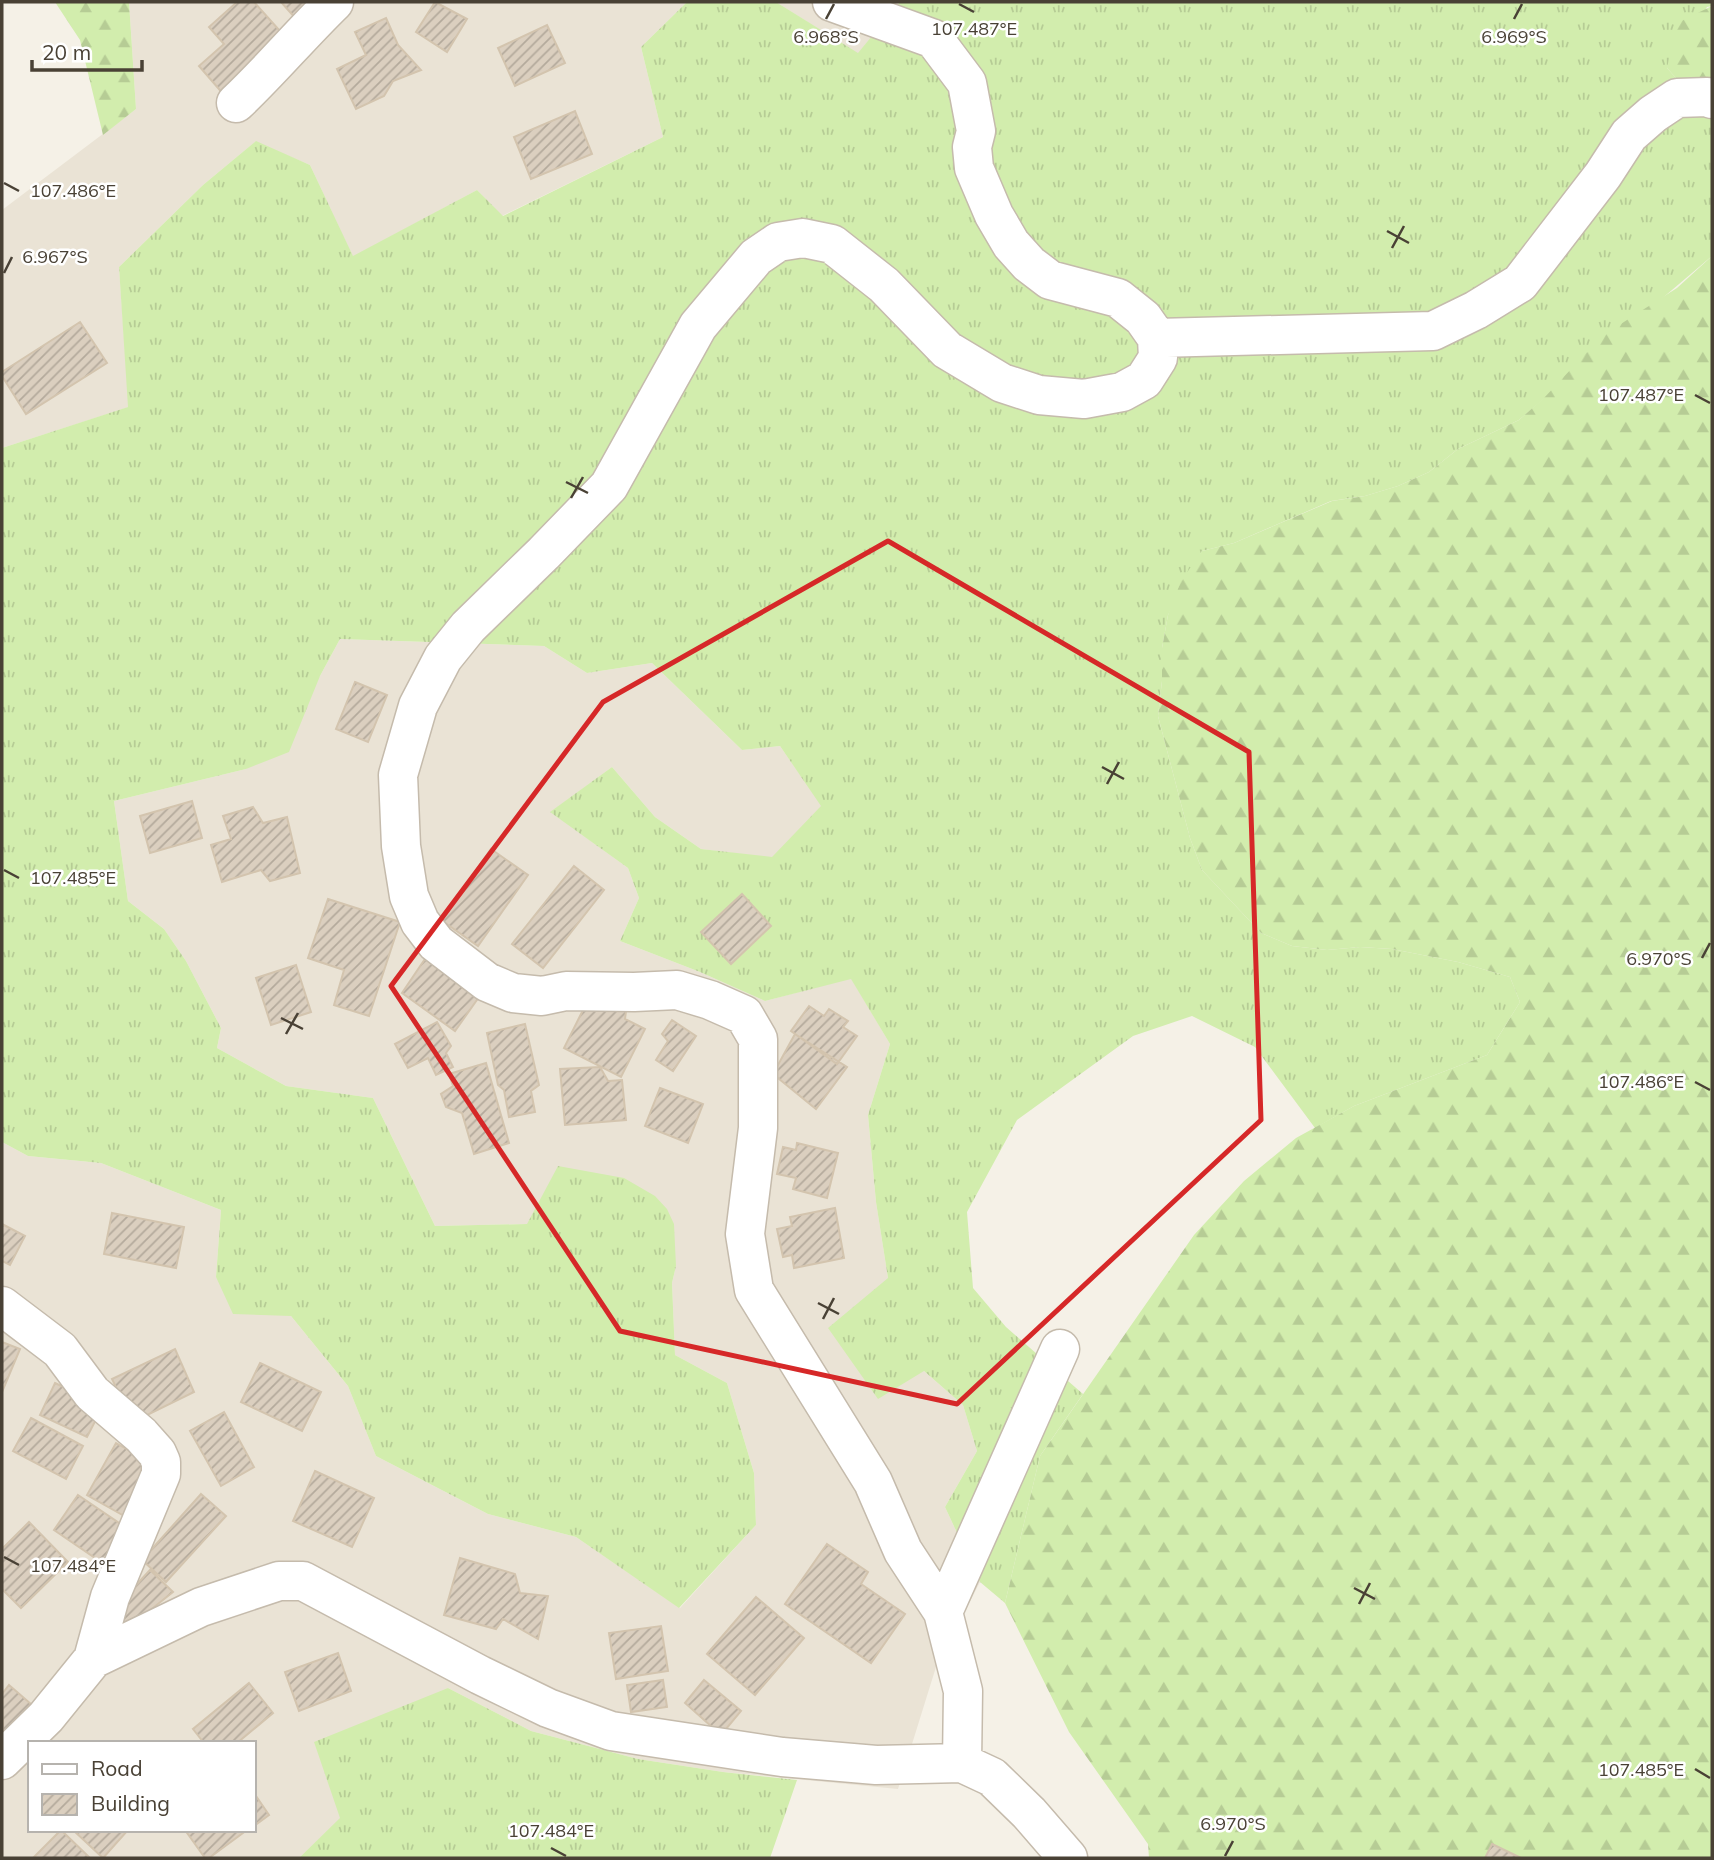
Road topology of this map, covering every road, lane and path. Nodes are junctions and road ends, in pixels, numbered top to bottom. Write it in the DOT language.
graph roads {
  1 [pos="334,2"];
  2 [pos="832,2"];
  3 [pos="1712,99"];
  4 [pos="236,103"];
  5 [pos="1157,338"];
  6 [pos="2,1306"];
  7 [pos="1060,1349"];
  8 [pos="943,1612"];
  9 [pos="93,1659"];
  10 [pos="2,1760"];
  11 [pos="962,1763"];
  12 [pos="1068,1858"];
  1 -- 4 [label="street"];
  2 -- 5 [label="street"];
  3 -- 5 [label="street"];
  5 -- 8 [label="street"];
  6 -- 9 [label="street"];
  7 -- 8 [label="street"];
  8 -- 11 [label="street"];
  9 -- 10 [label="street"];
  9 -- 11 [label="street"];
  11 -- 12 [label="street"];
}
